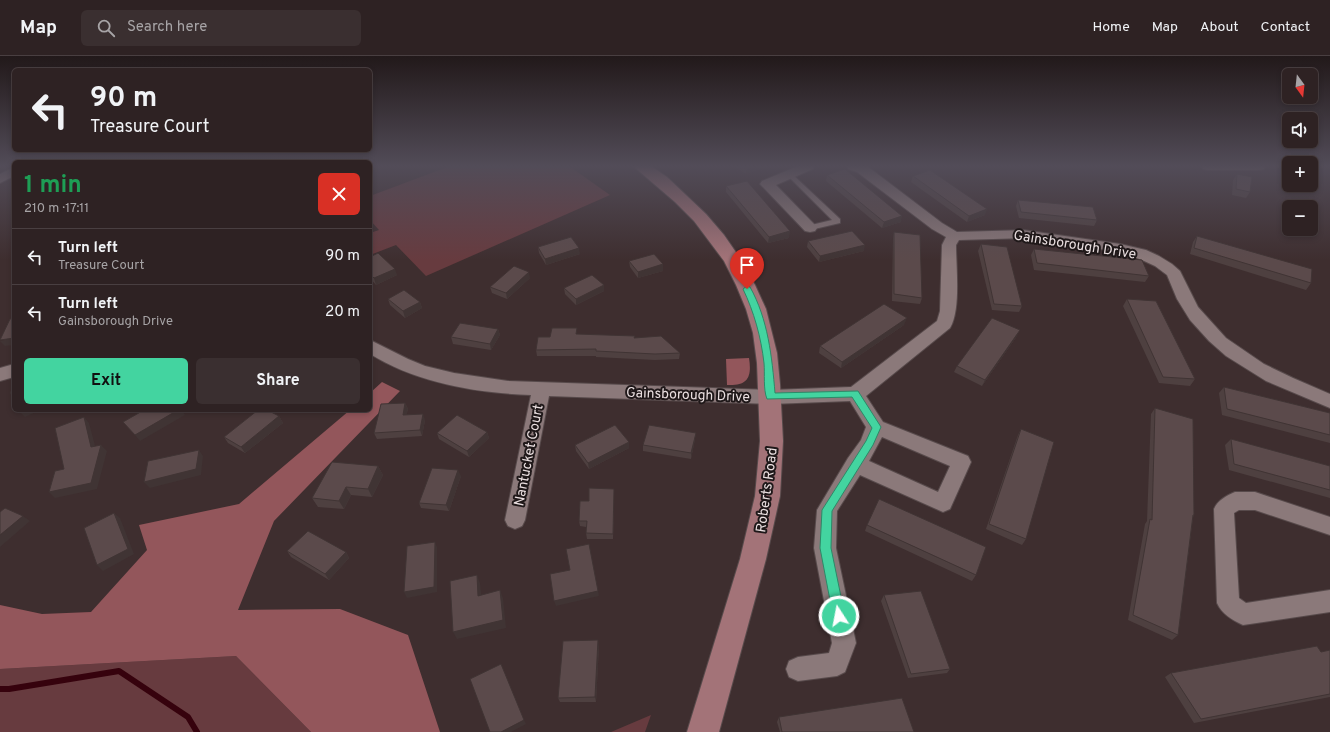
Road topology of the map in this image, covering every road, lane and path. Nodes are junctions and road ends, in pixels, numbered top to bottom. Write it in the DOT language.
graph roads {
  1 [pos="680,198"];
  2 [pos="780,198"];
  3 [pos="813,198"];
  4 [pos="900,198"];
  5 [pos="810,228"];
  6 [pos="954,236"];
  7 [pos="372,347"];
  8 [pos="12,371"];
  9 [pos="0,375"];
  10 [pos="541,390"];
  11 [pos="855,394"];
  12 [pos="771,397"];
  13 [pos="1330,401"];
  14 [pos="876,427"];
  15 [pos="855,464"];
  16 [pos="515,520"];
  17 [pos="1330,526"];
  18 [pos="1330,601"];
  19 [pos="798,669"];
  20 [pos="703,732"];
  1 -- 12 [label="main road, Roberts Road"];
  2 -- 5 [label="street"];
  3 -- 5 [label="lane"];
  4 -- 6 [label="street"];
  6 -- 11 [label="street"];
  6 -- 13 [label="street, Gainsborough Drive"];
  7 -- 10 [label="street, Gainsborough Drive"];
  8 -- 9 [label="street"];
  10 -- 12 [label="street, Gainsborough Drive"];
  10 -- 16 [label="street, Nantucket Court"];
  11 -- 12 [label="street, Gainsborough Drive"];
  11 -- 14 [label="street"];
  12 -- 20 [label="main road, Roberts Road"];
  14 -- 15 [label="street"];
  14 -- 15 [label="street"];
  15 -- 19 [label="street"];
  17 -- 18 [label="street"];
}
